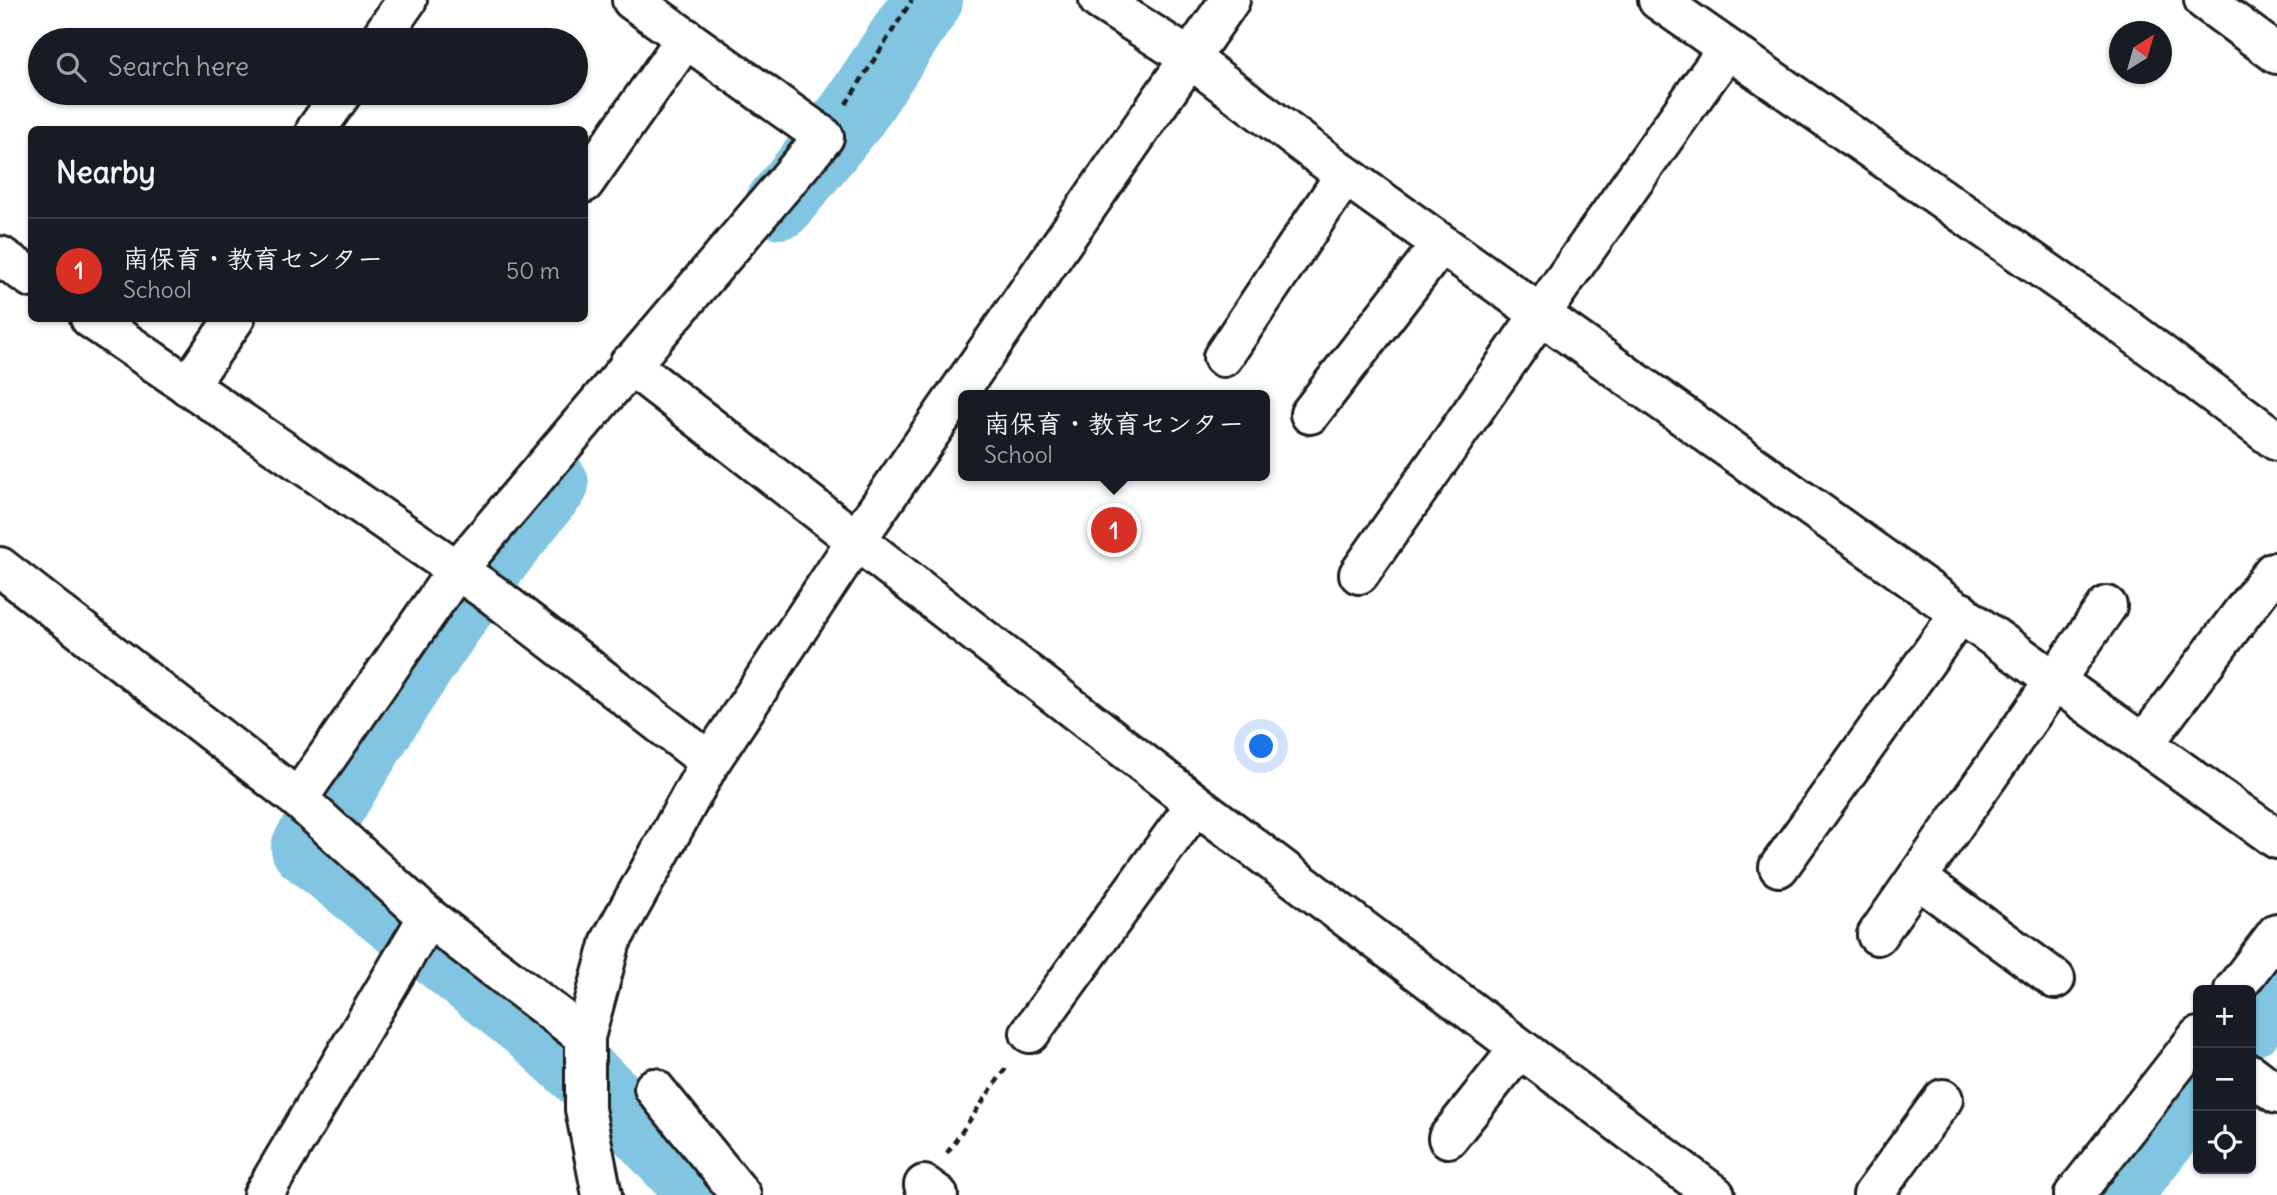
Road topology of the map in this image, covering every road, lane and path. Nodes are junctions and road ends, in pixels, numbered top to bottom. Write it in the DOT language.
graph roads {
  1 [pos="407,0"];
  2 [pos="632,0"];
  3 [pos="912,0"];
  4 [pos="1099,0"];
  5 [pos="1230,0"];
  6 [pos="1658,0"];
  7 [pos="2204,0"];
  8 [pos="387,28"];
  9 [pos="686,38"];
  10 [pos="1726,51"];
  11 [pos="2277,54"];
  12 [pos="1188,57"];
  13 [pos="334,105"];
  14 [pos="319,126"];
  15 [pos="824,138"];
  16 [pos="1345,175"];
  17 [pos="588,177"];
  18 [pos="1441,244"];
  19 [pos="0,256"];
  20 [pos="28,275"];
  21 [pos="1541,315"];
  22 [pos="102,322"];
  23 [pos="232,322"];
  24 [pos="1223,357"];
  25 [pos="638,371"];
  26 [pos="188,386"];
  27 [pos="959,390"];
  28 [pos="958,392"];
  29 [pos="1310,414"];
  30 [pos="2277,441"];
  31 [pos="857,539"];
  32 [pos="0,567"];
  33 [pos="456,571"];
  34 [pos="1359,574"];
  35 [pos="2277,574"];
  36 [pos="2107,606"];
  37 [pos="1961,612"];
  38 [pos="2056,679"];
  39 [pos="2145,742"];
  40 [pos="710,762"];
  41 [pos="298,799"];
  42 [pos="1196,804"];
  43 [pos="2277,839"];
  44 [pos="1779,867"];
  45 [pos="1917,878"];
  46 [pos="428,917"];
  47 [pos="2277,933"];
  48 [pos="1877,935"];
  49 [pos="2054,979"];
  50 [pos="2238,985"];
  51 [pos="1030,1033"];
  52 [pos="585,1037"];
  53 [pos="2193,1043"];
  54 [pos="1519,1049"];
  55 [pos="2256,1078"];
  56 [pos="654,1088"];
  57 [pos="2277,1094"];
  58 [pos="1943,1099"];
  59 [pos="1448,1138"];
  60 [pos="931,1190"];
  61 [pos="263,1195"];
  62 [pos="602,1195"];
  63 [pos="741,1195"];
  64 [pos="1715,1195"];
  65 [pos="1873,1195"];
  66 [pos="2074,1195"];
  1 -- 8 [label="street"];
  2 -- 9 [label="street"];
  3 -- 15 [label="path"];
  4 -- 12 [label="street"];
  5 -- 12 [label="street"];
  6 -- 10 [label="street"];
  7 -- 11 [label="street"];
  9 -- 15 [label="street"];
  9 -- 17 [label="street"];
  10 -- 21 [label="street"];
  10 -- 30 [label="street"];
  12 -- 16 [label="street"];
  12 -- 27 [label="street"];
  13 -- 14 [label="street"];
  15 -- 25 [label="street"];
  16 -- 18 [label="street"];
  16 -- 24 [label="street"];
  18 -- 21 [label="street"];
  18 -- 29 [label="street"];
  19 -- 20 [label="street"];
  21 -- 34 [label="street"];
  21 -- 37 [label="street"];
  22 -- 26 [label="street"];
  23 -- 26 [label="street"];
  25 -- 31 [label="street"];
  25 -- 33 [label="street"];
  26 -- 33 [label="street"];
  28 -- 31 [label="street"];
  31 -- 40 [label="street"];
  31 -- 42 [label="street"];
  32 -- 41 [label="street"];
  33 -- 40 [label="street"];
  33 -- 41 [label="street"];
  35 -- 39 [label="street"];
  36 -- 38 [label="street"];
  37 -- 38 [label="street"];
  37 -- 44 [label="street"];
  38 -- 39 [label="street"];
  38 -- 45 [label="street"];
  39 -- 43 [label="street"];
  40 -- 52 [label="street"];
  41 -- 46 [label="street"];
  42 -- 51 [label="street"];
  42 -- 54 [label="street"];
  45 -- 48 [label="street"];
  45 -- 49 [label="street"];
  46 -- 52 [label="street"];
  46 -- 61 [label="street"];
  47 -- 50 [label="street"];
  51 -- 60 [label="path"];
  52 -- 62 [label="street"];
  53 -- 66 [label="street"];
  54 -- 59 [label="street"];
  54 -- 64 [label="street"];
  55 -- 57 [label="street"];
  56 -- 63 [label="street"];
  58 -- 65 [label="street"];
}
